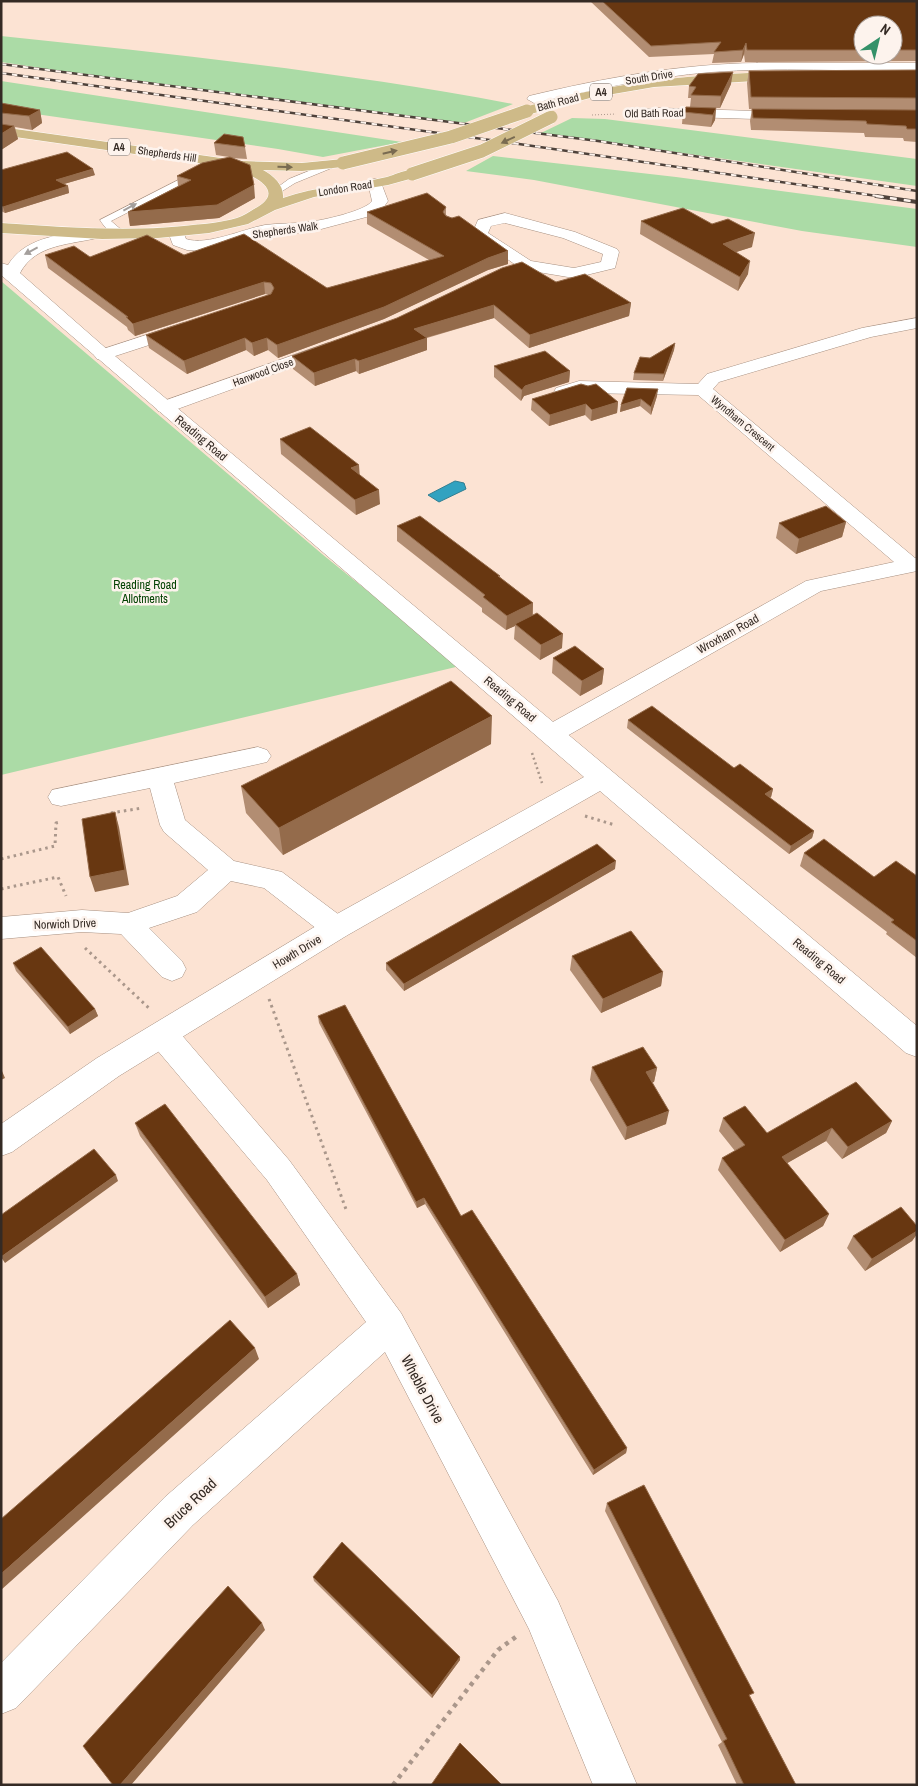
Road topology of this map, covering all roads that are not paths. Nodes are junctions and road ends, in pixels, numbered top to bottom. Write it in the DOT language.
graph roads {
  1 [pos="917,68"];
  2 [pos="769,72"];
  3 [pos="917,76"];
  4 [pos="678,82"];
  5 [pos="530,105"];
  6 [pos="635,114"];
  7 [pos="799,116"];
  8 [pos="1,131"];
  9 [pos="236,164"];
  10 [pos="337,164"];
  11 [pos="376,183"];
  12 [pos="276,192"];
  13 [pos="270,207"];
  14 [pos="468,218"];
  15 [pos="505,218"];
  16 [pos="1,228"];
  17 [pos="176,232"];
  18 [pos="95,234"];
  19 [pos="120,234"];
  20 [pos="526,266"];
  21 [pos="6,271"];
  22 [pos="503,273"];
  23 [pos="202,322"];
  24 [pos="917,323"];
  25 [pos="346,342"];
  26 [pos="103,355"];
  27 [pos="580,367"];
  28 [pos="579,386"];
  29 [pos="703,390"];
  30 [pos="551,396"];
  31 [pos="165,407"];
  32 [pos="913,565"];
  33 [pos="551,734"];
  34 [pos="258,756"];
  35 [pos="160,777"];
  36 [pos="602,778"];
  37 [pos="63,809"];
  38 [pos="226,870"];
  39 [pos="128,924"];
  40 [pos="1,928"];
  41 [pos="336,928"];
  42 [pos="172,970"];
  43 [pos="160,1025"];
  44 [pos="917,1044"];
  45 [pos="1,1142"];
  46 [pos="389,1325"];
  47 [pos="1,1693"];
  48 [pos="615,1785"];
  1 -- 2 [label="street, South Drive"];
  2 -- 3 [label="main road, Bath Road / A4"];
  2 -- 4 [label="main road, Bath Road / A4"];
  2 -- 5 [label="street, South Drive"];
  4 -- 5 [label="main road, Bath Road / A4"];
  4 -- 11 [label="main road, London Road / A4, one-way, bridge"];
  10 -- 5 [label="main road, Bath Road / A4, one-way, bridge"];
  6 -- 7 [label="street, Old Bath Road"];
  8 -- 9 [label="main road, Shepherds Hill / A4"];
  9 -- 10 [label="main road, Bath Road / A4, one-way"];
  9 -- 12 [label="main road, Shepherds Hill / A4"];
  19 -- 9 [label="lane, one-way"];
  10 -- 12 [label="lane"];
  11 -- 13 [label="main road, London Road / A4"];
  11 -- 17 [label="street, Shepherds Walk"];
  12 -- 13 [label="main road"];
  13 -- 17 [label="main road, London Road / A4"];
  14 -- 15 [label="street"];
  15 -- 20 [label="street"];
  15 -- 20 [label="street"];
  16 -- 18 [label="main road, London Road / A4"];
  17 -- 19 [label="main road, London Road / A4"];
  18 -- 19 [label="main road, London Road / A4"];
  18 -- 21 [label="street, Reading Road, one-way"];
  20 -- 22 [label="street"];
  21 -- 26 [label="street, Reading Road"];
  23 -- 26 [label="street"];
  24 -- 29 [label="street, Wyndham Crescent"];
  25 -- 31 [label="street, Hanwood Close"];
  26 -- 31 [label="street, Reading Road"];
  27 -- 28 [label="street"];
  28 -- 29 [label="street"];
  28 -- 30 [label="street"];
  29 -- 32 [label="street, Wyndham Crescent"];
  31 -- 33 [label="street, Reading Road"];
  32 -- 33 [label="street, Wroxham Road"];
  33 -- 36 [label="street, Reading Road"];
  34 -- 35 [label="street"];
  35 -- 37 [label="street"];
  35 -- 38 [label="street"];
  36 -- 41 [label="street, Howth Drive"];
  36 -- 44 [label="street, Reading Road"];
  38 -- 39 [label="street, Norwich Drive"];
  38 -- 41 [label="street"];
  39 -- 40 [label="street, Norwich Drive"];
  39 -- 42 [label="street"];
  41 -- 43 [label="street, Howth Drive"];
  43 -- 45 [label="street, Howth Drive"];
  43 -- 46 [label="street, Wheble Drive"];
  46 -- 47 [label="street, Bruce Road"];
  46 -- 48 [label="street, Wheble Drive"];
}
